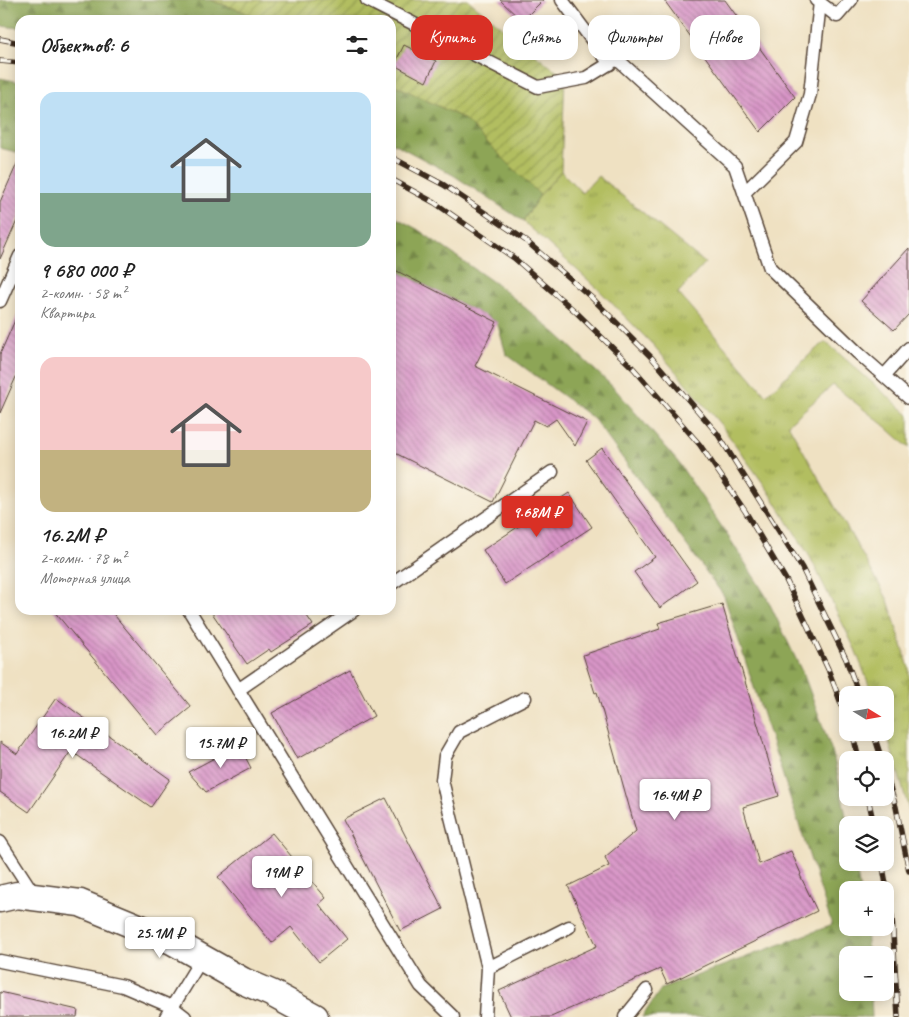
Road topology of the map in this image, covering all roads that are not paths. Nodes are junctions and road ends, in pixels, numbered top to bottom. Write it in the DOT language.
graph roads {
  1 [pos="367,0"];
  2 [pos="562,0"];
  3 [pos="851,0"];
  4 [pos="818,1"];
  5 [pos="610,64"];
  6 [pos="744,193"];
  7 [pos="15,267"];
  8 [pos="0,301"];
  9 [pos="909,348"];
  10 [pos="884,376"];
  11 [pos="909,398"];
  12 [pos="552,472"];
  13 [pos="396,581"];
  14 [pos="192,615"];
  15 [pos="347,615"];
  16 [pos="238,690"];
  17 [pos="525,698"];
  18 [pos="0,842"];
  19 [pos="36,897"];
  20 [pos="0,899"];
  21 [pos="569,927"];
  22 [pos="202,958"];
  23 [pos="0,961"];
  24 [pos="488,968"];
  25 [pos="647,990"];
  26 [pos="169,1012"];
  27 [pos="185,1017"];
  28 [pos="315,1017"];
  29 [pos="453,1017"];
  30 [pos="485,1017"];
  31 [pos="626,1017"];
  1 -- 5 [label="lane"];
  2 -- 5 [label="lane"];
  3 -- 4 [label="lane"];
  4 -- 6 [label="lane"];
  5 -- 6 [label="lane"];
  6 -- 10 [label="lane"];
  7 -- 8 [label="lane"];
  9 -- 10 [label="lane"];
  10 -- 11 [label="lane"];
  12 -- 13 [label="lane"];
  14 -- 16 [label="lane"];
  15 -- 16 [label="lane"];
  16 -- 29 [label="lane"];
  17 -- 24 [label="lane"];
  18 -- 19 [label="lane"];
  19 -- 20 [label="street"];
  19 -- 22 [label="street"];
  21 -- 24 [label="lane"];
  22 -- 26 [label="lane"];
  22 -- 28 [label="street"];
  23 -- 26 [label="lane"];
  24 -- 30 [label="lane"];
  25 -- 31 [label="lane"];
  26 -- 27 [label="lane"];
}
